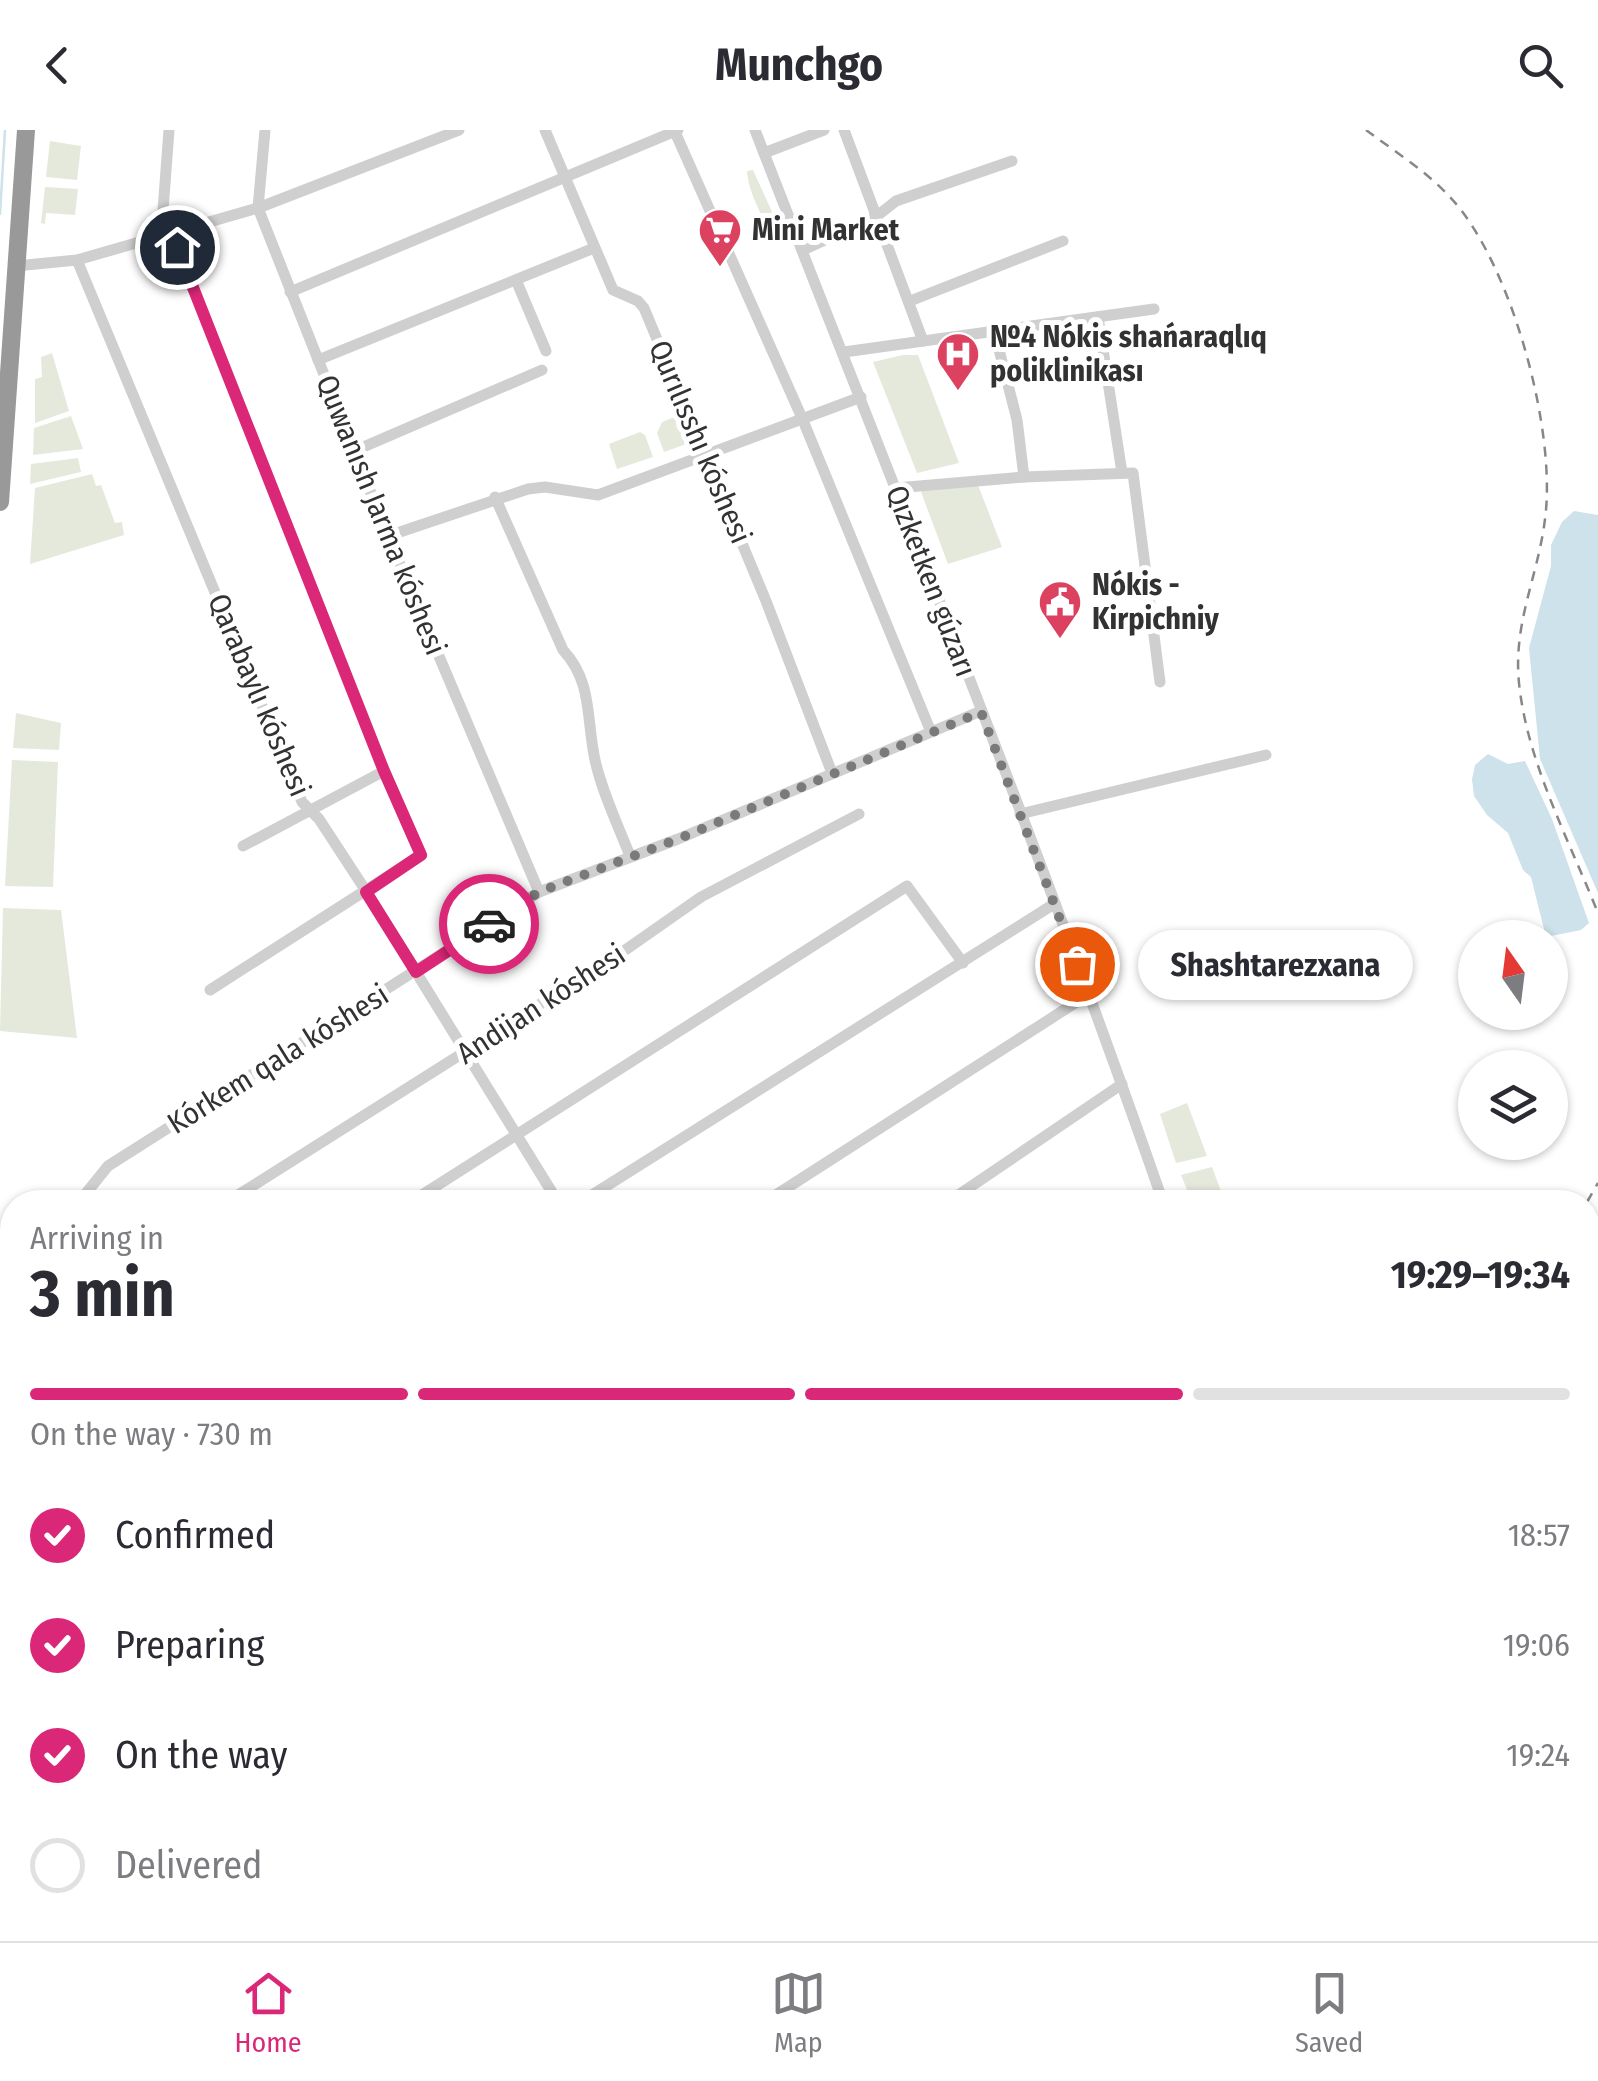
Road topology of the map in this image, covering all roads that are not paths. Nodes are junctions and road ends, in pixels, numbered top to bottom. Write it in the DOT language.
graph roads {
  1 [pos="26,130"];
  2 [pos="168,130"];
  3 [pos="264,130"];
  4 [pos="459,130"];
  5 [pos="545,130"];
  6 [pos="755,130"];
  7 [pos="824,130"];
  8 [pos="844,130"];
  9 [pos="677,131"];
  10 [pos="764,153"];
  11 [pos="1012,161"];
  12 [pos="566,180"];
  13 [pos="258,208"];
  14 [pos="877,216"];
  15 [pos="166,235"];
  16 [pos="1064,241"];
  17 [pos="594,248"];
  18 [pos="803,250"];
  19 [pos="76,260"];
  20 [pos="16,266"];
  21 [pos="516,280"];
  22 [pos="290,292"];
  23 [pos="910,301"];
  24 [pos="1154,309"];
  25 [pos="1098,317"];
  26 [pos="994,330"];
  27 [pos="923,341"];
  28 [pos="546,351"];
  29 [pos="844,352"];
  30 [pos="318,360"];
  31 [pos="542,370"];
  32 [pos="861,397"];
  33 [pos="802,418"];
  34 [pos="354,451"];
  35 [pos="705,455"];
  36 [pos="1128,473"];
  37 [pos="1024,477"];
  38 [pos="896,488"];
  39 [pos="495,497"];
  40 [pos="0,502"];
  41 [pos="388,536"];
  42 [pos="1160,682"];
  43 [pos="981,712"];
  44 [pos="930,732"];
  45 [pos="1266,755"];
  46 [pos="384,771"];
  47 [pos="832,773"];
  48 [pos="310,812"];
  49 [pos="859,814"];
  50 [pos="1020,814"];
  51 [pos="244,846"];
  52 [pos="630,856"];
  53 [pos="366,892"];
  54 [pos="539,892"];
  55 [pos="1054,904"];
  56 [pos="963,963"];
  57 [pos="416,972"];
  58 [pos="210,990"];
  59 [pos="1089,994"];
  60 [pos="464,1054"];
  61 [pos="1122,1084"];
  62 [pos="514,1134"];
  63 [pos="89,1190"];
  64 [pos="246,1190"];
  65 [pos="428,1190"];
  66 [pos="550,1190"];
  67 [pos="600,1190"];
  68 [pos="784,1190"];
  69 [pos="966,1190"];
  70 [pos="1159,1190"];
  1 -- 20 [label="highway"];
  2 -- 15 [label="street"];
  3 -- 13 [label="street, Quwanısh Jarma kóshesi"];
  4 -- 13 [label="street"];
  5 -- 12 [label="street, Qurılısshı kóshesi"];
  6 -- 10 [label="street, Qızketken gúzarı"];
  7 -- 10 [label="street"];
  8 -- 14 [label="street"];
  9 -- 12 [label="street"];
  9 -- 33 [label="street"];
  10 -- 18 [label="street, Qızketken gúzarı"];
  11 -- 14 [label="street"];
  12 -- 17 [label="street, Qurılısshı kóshesi"];
  12 -- 22 [label="street"];
  13 -- 15 [label="street"];
  13 -- 22 [label="street, Quwanısh Jarma kóshesi"];
  14 -- 18 [label="street"];
  14 -- 23 [label="street"];
  15 -- 19 [label="street"];
  15 -- 46 [label="street"];
  16 -- 23 [label="street"];
  17 -- 21 [label="street"];
  17 -- 35 [label="street, Qurılısshı kóshesi"];
  18 -- 29 [label="street, Qızketken gúzarı"];
  19 -- 20 [label="street"];
  19 -- 48 [label="street, Qarabaylı kóshesi"];
  20 -- 40 [label="highway"];
  21 -- 28 [label="street"];
  21 -- 30 [label="street"];
  22 -- 30 [label="street, Quwanısh Jarma kóshesi"];
  23 -- 27 [label="street"];
  24 -- 25 [label="street"];
  25 -- 26 [label="street"];
  25 -- 36 [label="street"];
  26 -- 27 [label="street"];
  26 -- 37 [label="street"];
  27 -- 29 [label="street"];
  29 -- 32 [label="street, Qızketken gúzarı"];
  30 -- 34 [label="street, Quwanısh Jarma kóshesi"];
  31 -- 34 [label="street"];
  32 -- 33 [label="street"];
  32 -- 38 [label="street, Qızketken gúzarı"];
  33 -- 35 [label="street"];
  33 -- 44 [label="street"];
  34 -- 41 [label="street, Quwanısh Jarma kóshesi"];
  35 -- 39 [label="street"];
  35 -- 47 [label="street, Qurılısshı kóshesi"];
  36 -- 37 [label="street"];
  36 -- 42 [label="street"];
  37 -- 38 [label="street"];
  38 -- 43 [label="street, Qızketken gúzarı"];
  39 -- 41 [label="street"];
  39 -- 52 [label="street"];
  41 -- 54 [label="street, Quwanısh Jarma kóshesi"];
  43 -- 44 [label="street, Kórkem qala kóshesi"];
  43 -- 50 [label="street, Qızketken gúzarı"];
  44 -- 47 [label="street, Kórkem qala kóshesi"];
  45 -- 50 [label="street"];
  46 -- 48 [label="street"];
  46 -- 53 [label="street"];
  47 -- 52 [label="street, Kórkem qala kóshesi"];
  48 -- 51 [label="street"];
  48 -- 53 [label="street, Qarabaylı kóshesi"];
  49 -- 60 [label="street, Andijan kóshesi"];
  50 -- 55 [label="street, Qızketken gúzarı"];
  52 -- 54 [label="street, Kórkem qala kóshesi"];
  53 -- 57 [label="street, Qarabaylı kóshesi"];
  53 -- 58 [label="street"];
  54 -- 57 [label="street, Kórkem qala kóshesi"];
  55 -- 56 [label="street"];
  55 -- 59 [label="street, Qızketken gúzarı"];
  56 -- 62 [label="street"];
  56 -- 67 [label="street"];
  57 -- 60 [label="street, Qarabaylı kóshesi"];
  57 -- 63 [label="street, Kórkem qala kóshesi"];
  59 -- 61 [label="street, Qızketken gúzarı"];
  59 -- 68 [label="street"];
  60 -- 62 [label="street, Qarabaylı kóshesi"];
  60 -- 64 [label="street, Andijan kóshesi"];
  61 -- 69 [label="street"];
  61 -- 70 [label="street, Qızketken gúzarı"];
  62 -- 65 [label="street"];
  62 -- 66 [label="street, Qarabaylı kóshesi"];
}
